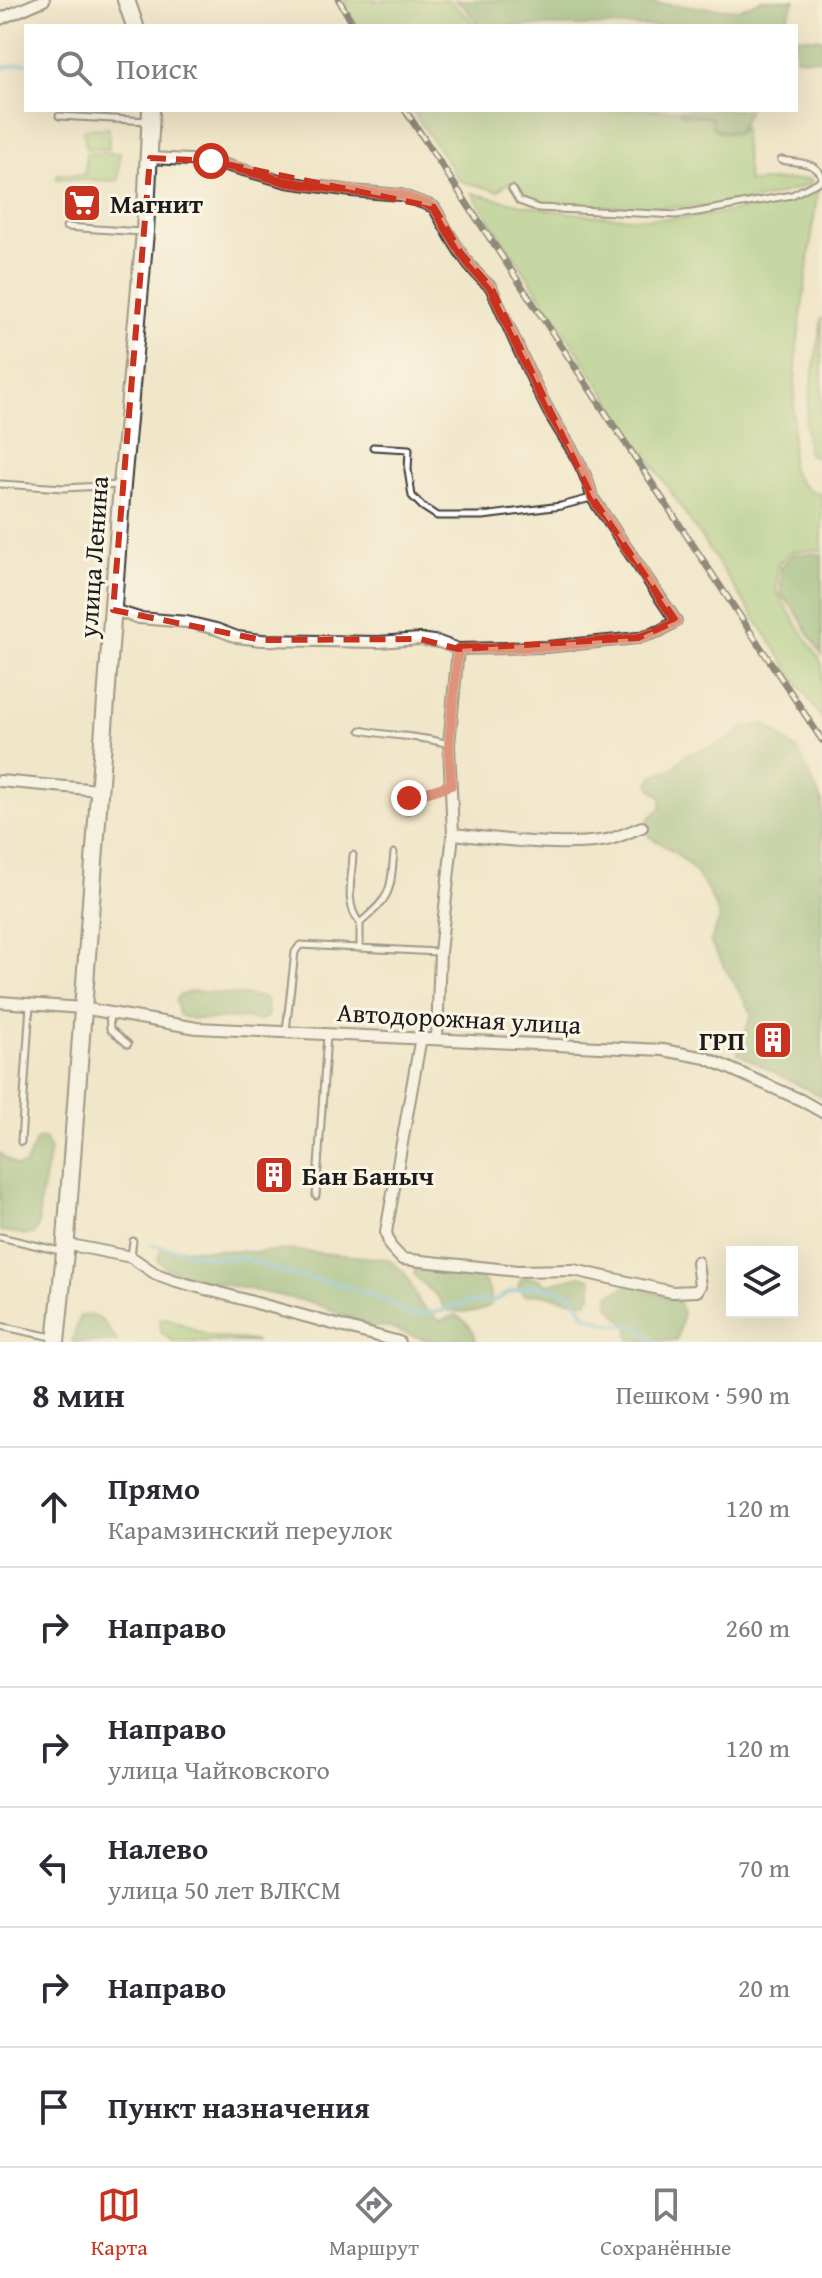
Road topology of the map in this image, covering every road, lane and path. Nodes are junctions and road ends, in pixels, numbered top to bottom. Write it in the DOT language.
graph roads {
  1 [pos="44,0"];
  2 [pos="126,0"];
  3 [pos="0,19"];
  4 [pos="134,24"];
  5 [pos="59,116"];
  6 [pos="151,116"];
  7 [pos="150,158"];
  8 [pos="781,160"];
  9 [pos="822,178"];
  10 [pos="512,189"];
  11 [pos="66,227"];
  12 [pos="145,232"];
  13 [pos="373,447"];
  14 [pos="0,484"];
  15 [pos="122,485"];
  16 [pos="592,497"];
  17 [pos="113,610"];
  18 [pos="458,649"];
  19 [pos="361,730"];
  20 [pos="449,745"];
  21 [pos="0,781"];
  22 [pos="451,785"];
  23 [pos="99,790"];
  24 [pos="407,810"];
  25 [pos="642,827"];
  26 [pos="453,834"];
  27 [pos="394,853"];
  28 [pos="353,855"];
  29 [pos="360,923"];
  30 [pos="360,948"];
  31 [pos="440,952"];
  32 [pos="0,1002"];
  33 [pos="30,1003"];
  34 [pos="82,1008"];
  35 [pos="109,1012"];
  36 [pos="286,1031"];
  37 [pos="327,1034"];
  38 [pos="421,1037"];
  39 [pos="437,1038"];
  40 [pos="128,1044"];
  41 [pos="822,1112"];
  42 [pos="21,1142"];
  43 [pos="316,1196"];
  44 [pos="0,1237"];
  45 [pos="133,1241"];
  46 [pos="65,1248"];
  47 [pos="131,1257"];
  48 [pos="697,1262"];
  49 [pos="0,1326"];
  50 [pos="56,1340"];
  51 [pos="399,1342"];
  1 -- 3 [label="street"];
  2 -- 4 [label="main road"];
  5 -- 6 [label="lane"];
  6 -- 7 [label="main road, улица Ленина"];
  7 -- 12 [label="main road, улица Ленина"];
  7 -- 16 [label="street"];
  8 -- 9 [label="lane"];
  9 -- 10 [label="lane"];
  11 -- 12 [label="lane"];
  12 -- 15 [label="main road, улица Ленина"];
  13 -- 16 [label="lane"];
  14 -- 15 [label="lane"];
  15 -- 17 [label="main road, улица Ленина"];
  16 -- 18 [label="street"];
  17 -- 18 [label="street"];
  17 -- 23 [label="main road, улица Ленина"];
  18 -- 20 [label="street"];
  19 -- 20 [label="lane"];
  20 -- 22 [label="street"];
  21 -- 23 [label="street"];
  22 -- 24 [label="lane"];
  22 -- 26 [label="street"];
  23 -- 34 [label="main road, улица Ленина"];
  25 -- 26 [label="street"];
  26 -- 31 [label="street"];
  27 -- 29 [label="lane"];
  28 -- 29 [label="lane"];
  29 -- 30 [label="lane"];
  30 -- 31 [label="lane"];
  30 -- 36 [label="lane"];
  31 -- 39 [label="street"];
  32 -- 33 [label="street, Автодорожная улица"];
  33 -- 34 [label="street, Автодорожная улица"];
  33 -- 42 [label="lane"];
  34 -- 35 [label="street, Автодорожная улица"];
  34 -- 46 [label="main road, улица Ленина"];
  35 -- 36 [label="street, Автодорожная улица"];
  35 -- 40 [label="lane"];
  36 -- 37 [label="street, Автодорожная улица"];
  37 -- 38 [label="street, Автодорожная улица"];
  37 -- 43 [label="lane"];
  38 -- 39 [label="street, Автодорожная улица"];
  38 -- 48 [label="street"];
  39 -- 41 [label="street, Автодорожная улица"];
  44 -- 46 [label="lane"];
  45 -- 47 [label="lane"];
  46 -- 47 [label="street"];
  46 -- 50 [label="main road, улица Ленина"];
  47 -- 51 [label="street"];
  49 -- 50 [label="lane"];
}
